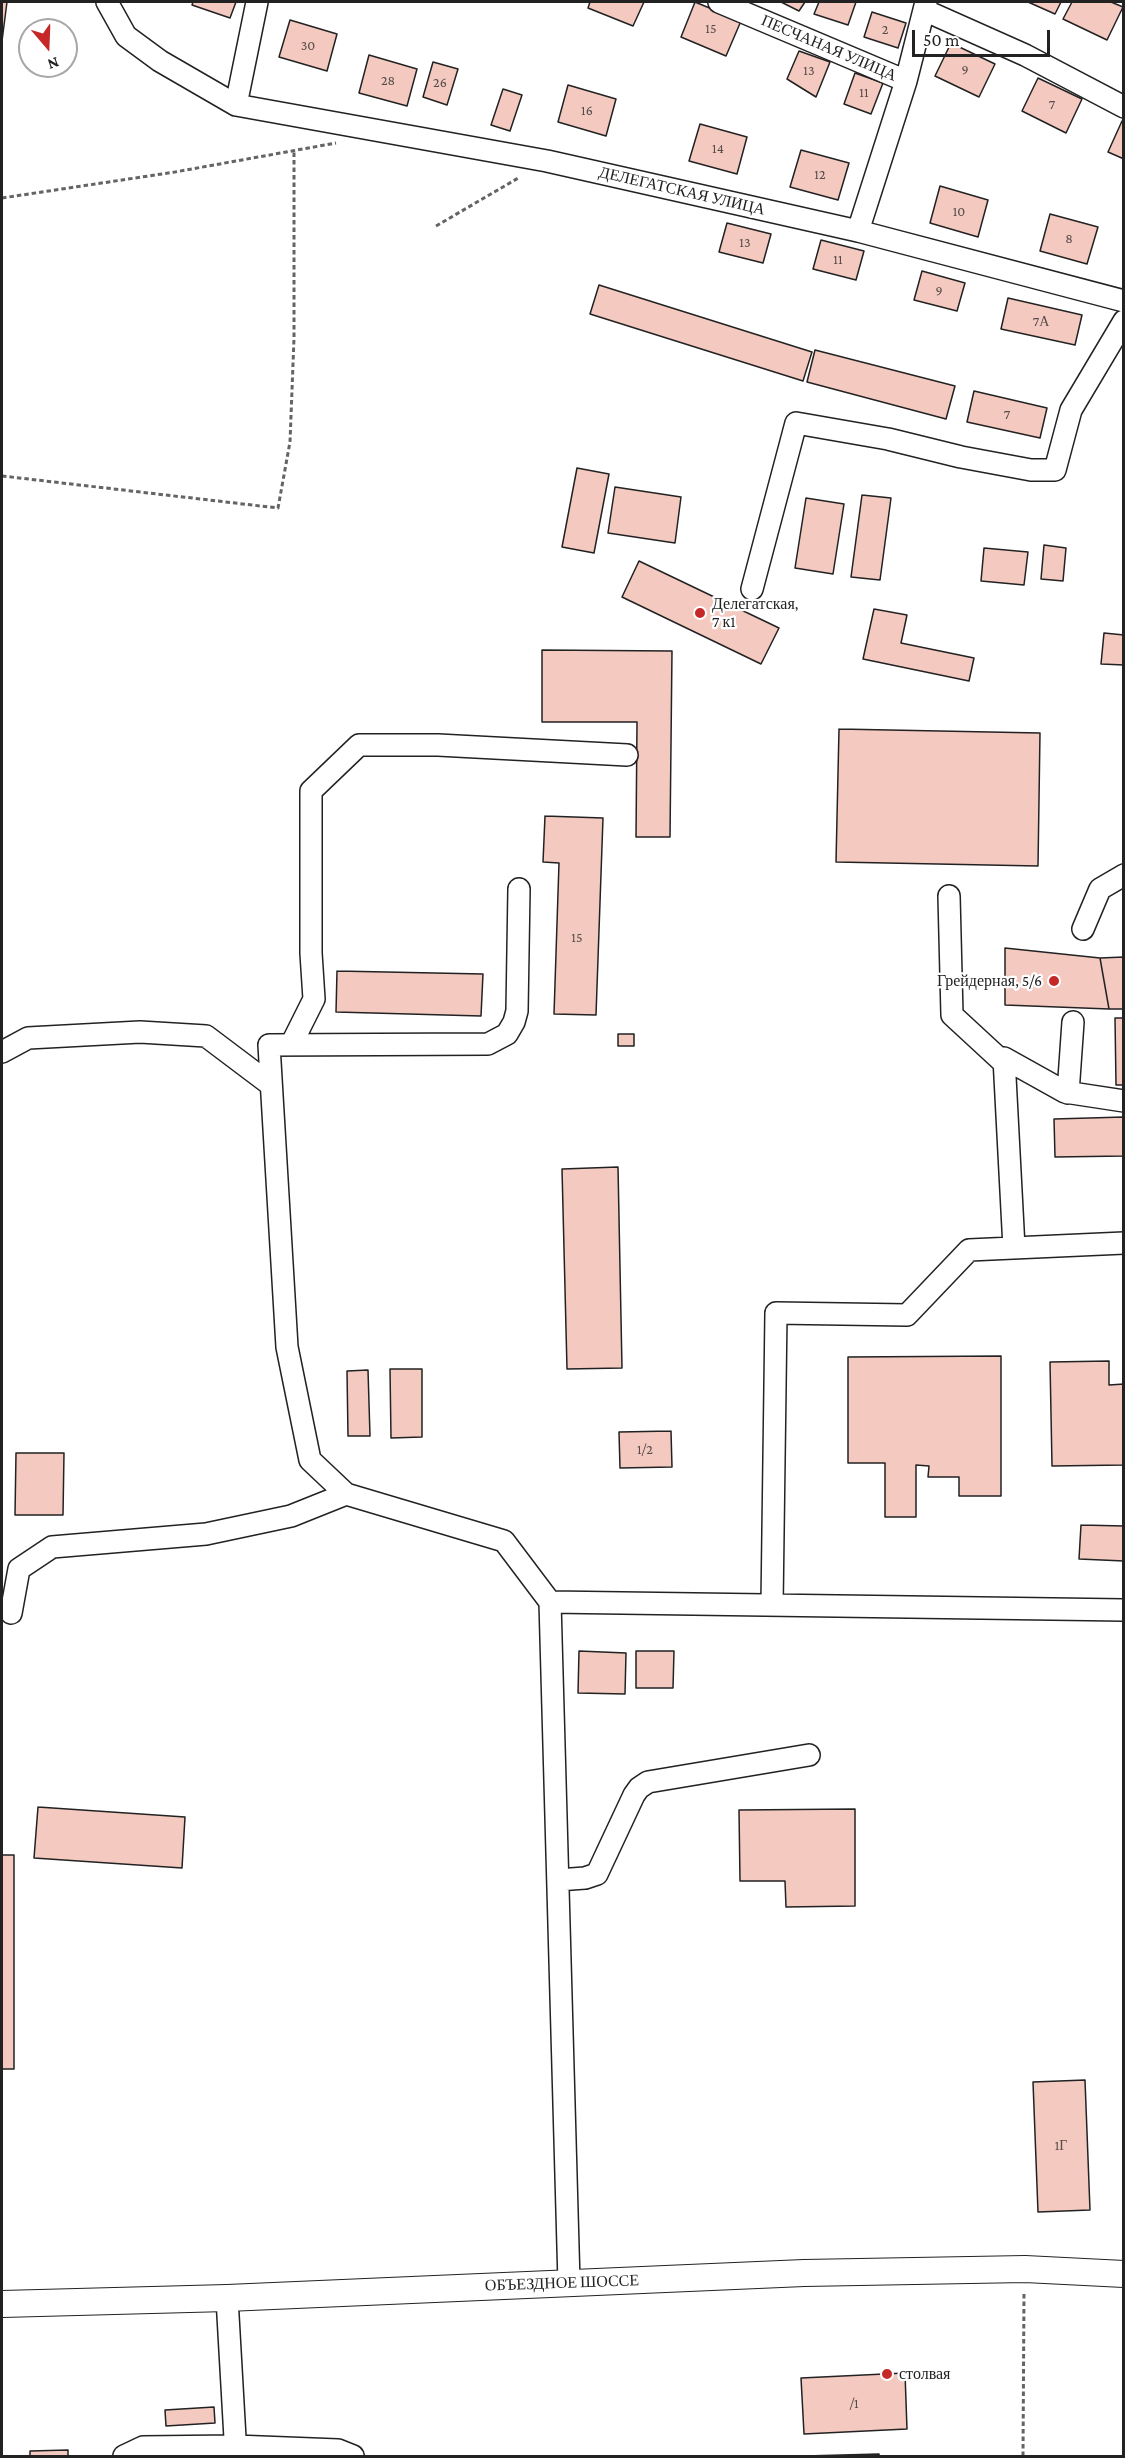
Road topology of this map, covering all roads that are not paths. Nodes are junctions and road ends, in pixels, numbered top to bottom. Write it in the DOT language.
graph roads {
  1 [pos="107,2"];
  2 [pos="257,2"];
  3 [pos="719,2"];
  4 [pos="925,6"];
  5 [pos="906,81"];
  6 [pos="236,105"];
  7 [pos="1124,107"];
  8 [pos="858,231"];
  9 [pos="1124,301"];
  10 [pos="1124,321"];
  11 [pos="752,589"];
  12 [pos="627,754"];
  13 [pos="1124,875"];
  14 [pos="519,889"];
  15 [pos="949,896"];
  16 [pos="1083,929"];
  17 [pos="1072,1022"];
  18 [pos="291,1045"];
  19 [pos="2,1052"];
  20 [pos="1004,1063"];
  21 [pos="272,1085"];
  22 [pos="1068,1093"];
  23 [pos="1124,1101"];
  24 [pos="1124,1243"];
  25 [pos="1014,1248"];
  26 [pos="346,1494"];
  27 [pos="550,1602"];
  28 [pos="772,1605"];
  29 [pos="1124,1610"];
  30 [pos="11,1613"];
  31 [pos="809,1755"];
  32 [pos="558,1880"];
  33 [pos="1124,2274"];
  34 [pos="569,2283"];
  35 [pos="227,2298"];
  36 [pos="2,2304"];
  37 [pos="235,2451"];
  38 [pos="124,2457"];
  39 [pos="353,2457"];
  1 -- 6 [label="street, ДЕЛЕГАТСКАЯ УЛИЦА"];
  2 -- 6 [label="street"];
  3 -- 5 [label="street, ПЕСЧАНАЯ УЛИЦА"];
  4 -- 5 [label="street"];
  4 -- 7 [label="street"];
  5 -- 8 [label="street"];
  6 -- 8 [label="street, ДЕЛЕГАТСКАЯ УЛИЦА"];
  8 -- 9 [label="street, ДЕЛЕГАТСКАЯ УЛИЦА"];
  10 -- 11 [label="street"];
  12 -- 18 [label="street"];
  13 -- 16 [label="street"];
  14 -- 18 [label="street"];
  15 -- 20 [label="street"];
  17 -- 22 [label="street"];
  18 -- 21 [label="street"];
  19 -- 21 [label="street"];
  20 -- 22 [label="street"];
  20 -- 25 [label="street"];
  21 -- 26 [label="street"];
  22 -- 23 [label="street"];
  24 -- 25 [label="street"];
  25 -- 28 [label="street"];
  26 -- 27 [label="street"];
  26 -- 30 [label="street"];
  27 -- 28 [label="street"];
  27 -- 32 [label="street"];
  28 -- 29 [label="street"];
  31 -- 32 [label="street"];
  32 -- 34 [label="street"];
  33 -- 34 [label="main road, ОБЪЕЗДНОЕ ШОССЕ"];
  34 -- 35 [label="main road, ОБЪЕЗДНОЕ ШОССЕ"];
  35 -- 36 [label="main road, ОБЪЕЗДНОЕ ШОССЕ"];
  35 -- 37 [label="street"];
  37 -- 38 [label="street"];
  37 -- 39 [label="street"];
}
